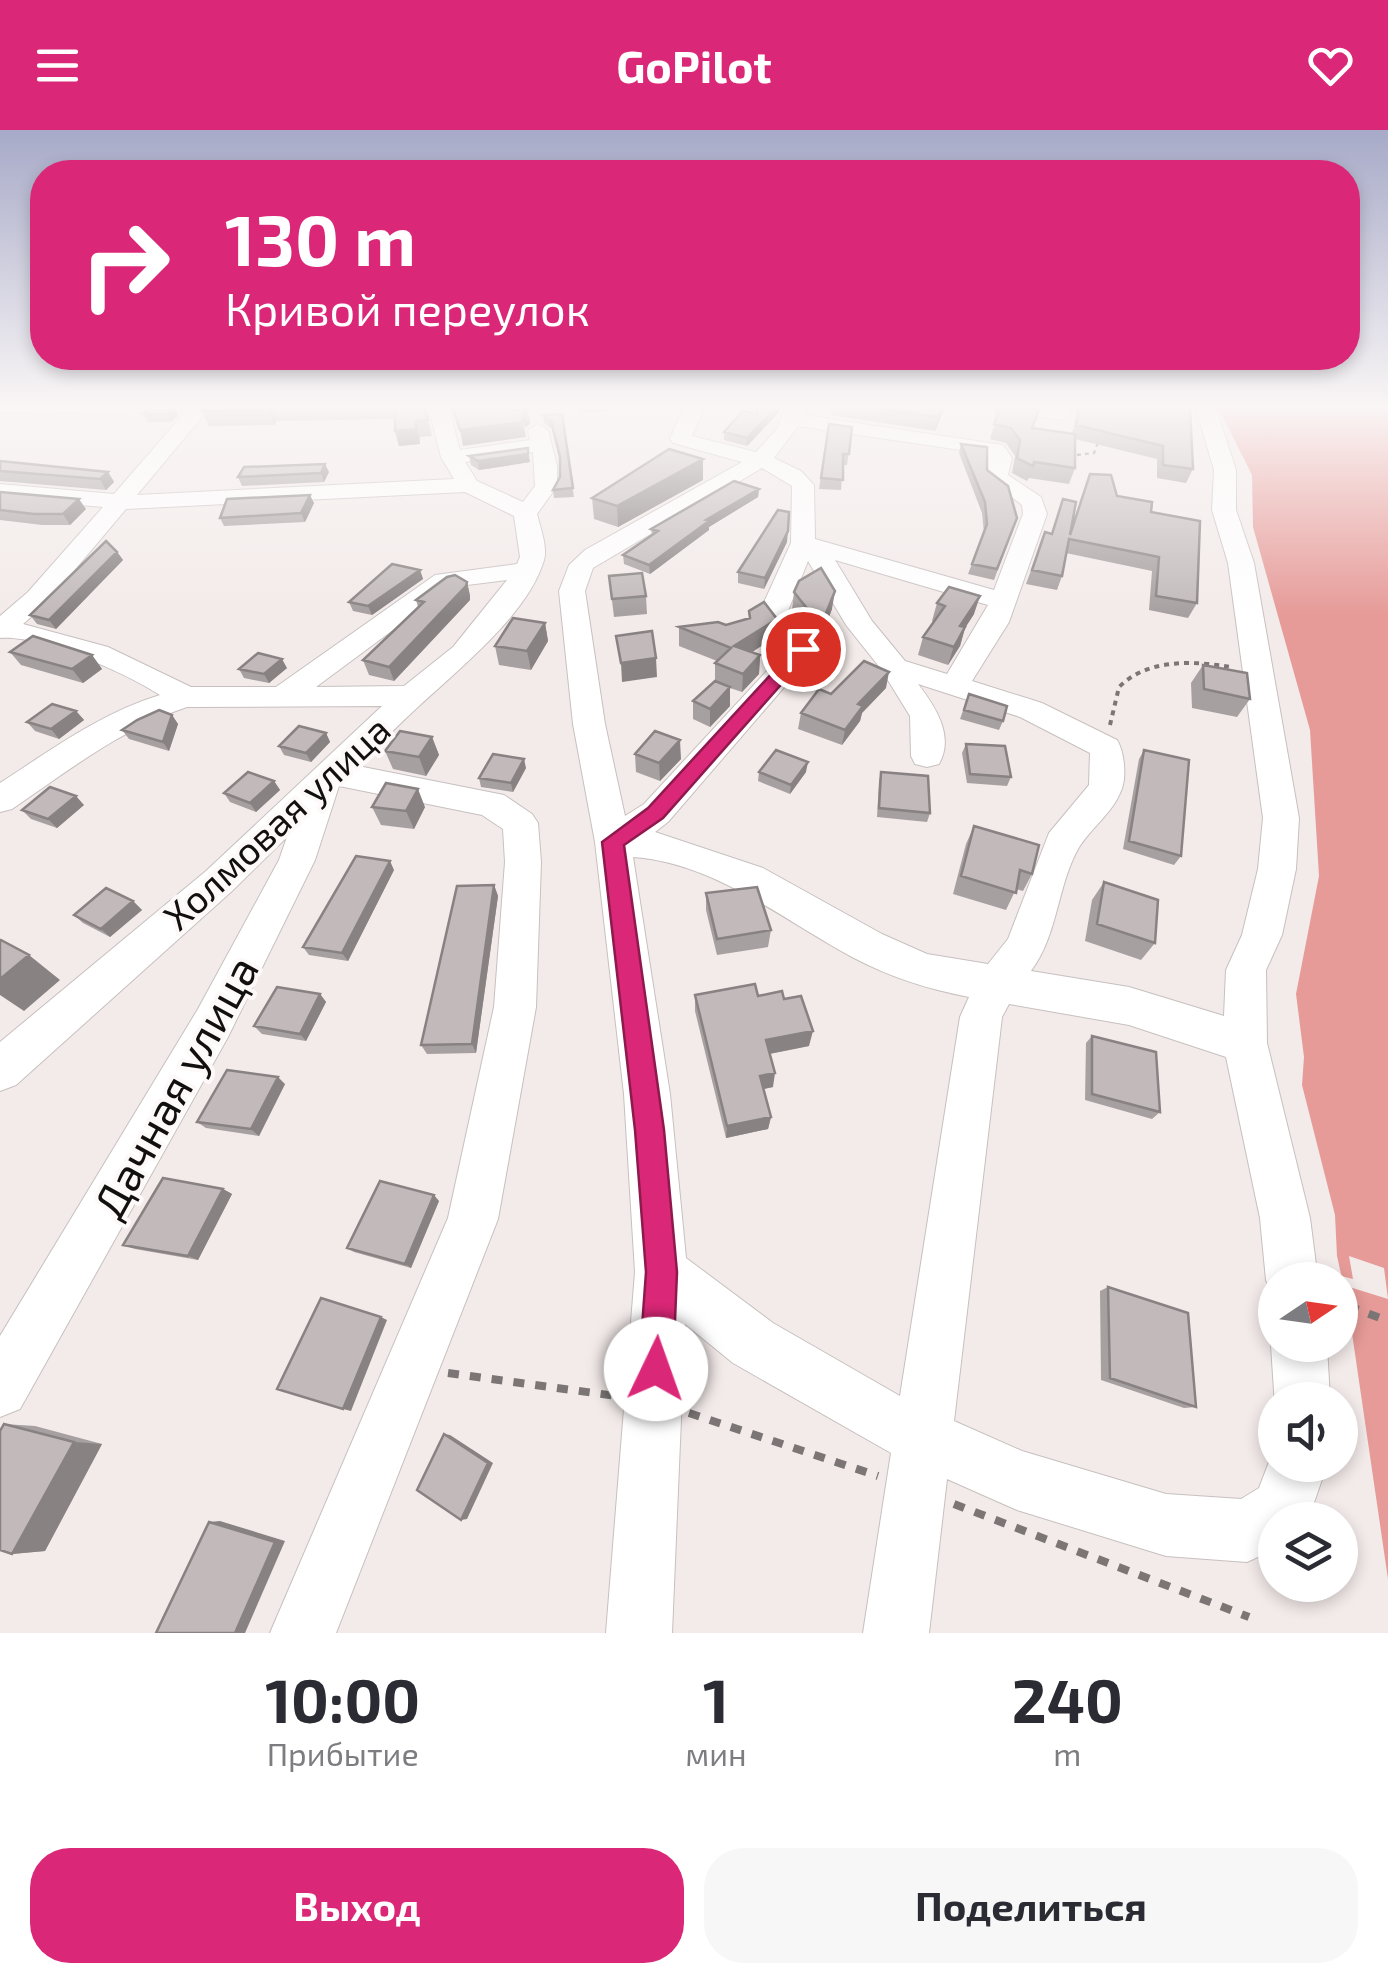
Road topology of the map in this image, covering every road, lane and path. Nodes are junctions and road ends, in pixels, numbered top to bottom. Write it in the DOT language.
graph roads {
  1 [pos="144,475"];
  2 [pos="462,475"];
  3 [pos="547,475"];
  4 [pos="733,475"];
  5 [pos="794,475"];
  6 [pos="997,475"];
  7 [pos="1225,475"];
  8 [pos="468,485"];
  9 [pos="0,492"];
  10 [pos="122,502"];
  11 [pos="525,512"];
  12 [pos="803,543"];
  13 [pos="530,564"];
  14 [pos="582,564"];
  15 [pos="1002,601"];
  16 [pos="1,629"];
  17 [pos="895,666"];
  18 [pos="1255,671"];
  19 [pos="955,684"];
  20 [pos="285,694"];
  21 [pos="411,696"];
  22 [pos="185,697"];
  23 [pos="1106,748"];
  24 [pos="927,756"];
  25 [pos="328,772"];
  26 [pos="0,800"];
  27 [pos="612,842"];
  28 [pos="998,982"];
  29 [pos="1246,1043"];
  30 [pos="0,1070"];
  31 [pos="1290,1262"];
  32 [pos="662,1272"];
  33 [pos="1358,1310"];
  34 [pos="1388,1321"];
  35 [pos="410,1368"];
  36 [pos="0,1388"];
  37 [pos="654,1401"];
  38 [pos="921,1463"];
  39 [pos="1291,1482"];
  40 [pos="1249,1618"];
  41 [pos="303,1633"];
  42 [pos="639,1633"];
  43 [pos="896,1633"];
  1 -- 10 [label="street"];
  2 -- 8 [label="street"];
  3 -- 11 [label="street"];
  4 -- 14 [label="street"];
  5 -- 12 [label="street"];
  6 -- 15 [label="street"];
  7 -- 18 [label="street"];
  8 -- 10 [label="street"];
  8 -- 11 [label="street"];
  9 -- 10 [label="street"];
  10 -- 16 [label="street"];
  11 -- 13 [label="street"];
  12 -- 15 [label="street"];
  12 -- 17 [label="street"];
  12 -- 27 [label="street"];
  13 -- 14 [label="street"];
  13 -- 20 [label="street"];
  13 -- 21 [label="street, Холмовая улица"];
  14 -- 27 [label="street"];
  15 -- 19 [label="street"];
  16 -- 22 [label="street"];
  17 -- 19 [label="street"];
  17 -- 24 [label="street"];
  18 -- 23 [label="path"];
  18 -- 29 [label="street"];
  19 -- 23 [label="street"];
  20 -- 21 [label="street"];
  20 -- 22 [label="street"];
  21 -- 25 [label="street, Холмовая улица"];
  22 -- 26 [label="street"];
  23 -- 28 [label="street"];
  25 -- 30 [label="street, Холмовая улица"];
  25 -- 35 [label="street"];
  25 -- 36 [label="street, Дачная улица"];
  27 -- 28 [label="street"];
  27 -- 32 [label="street"];
  28 -- 29 [label="street"];
  28 -- 38 [label="street"];
  29 -- 31 [label="street"];
  32 -- 37 [label="street"];
  32 -- 38 [label="street"];
  33 -- 34 [label="path"];
  35 -- 37 [label="path"];
  35 -- 41 [label="street"];
  37 -- 38 [label="path"];
  37 -- 42 [label="street"];
  38 -- 39 [label="street"];
  38 -- 40 [label="path"];
  38 -- 43 [label="street"];
}
